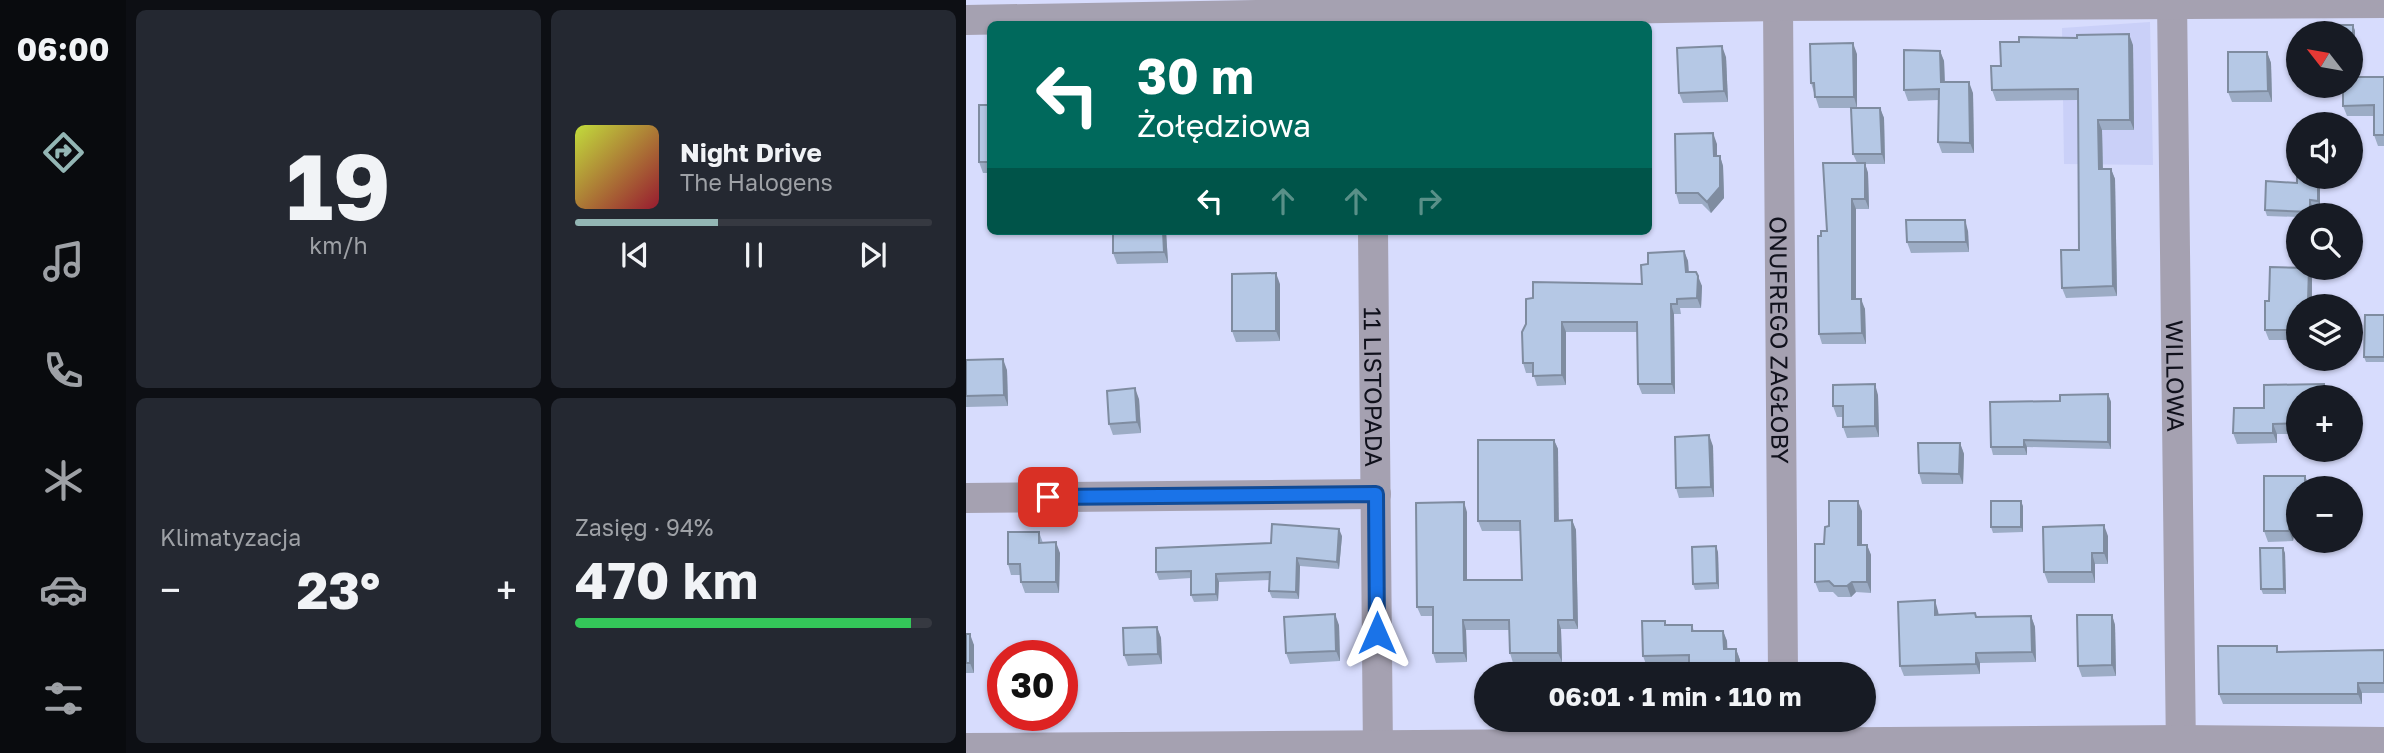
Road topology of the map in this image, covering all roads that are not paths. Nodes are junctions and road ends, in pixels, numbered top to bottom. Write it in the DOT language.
graph roads {
  1 [pos="2172,2"];
  2 [pos="2384,3"];
  3 [pos="1778,6"];
  4 [pos="1060,9"];
  5 [pos="1369,12"];
  6 [pos="966,20"];
  7 [pos="1373,235"];
  8 [pos="1376,494"];
  9 [pos="966,498"];
  10 [pos="1783,662"];
  11 [pos="1783,732"];
  12 [pos="2384,742"];
  13 [pos="2181,746"];
  14 [pos="966,748"];
  15 [pos="1377,749"];
  1 -- 2 [label="street"];
  1 -- 3 [label="street"];
  1 -- 13 [label="street, WILLOWA"];
  3 -- 5 [label="street"];
  3 -- 10 [label="street, ONUFREGO ZAGŁOBY"];
  4 -- 5 [label="street"];
  4 -- 6 [label="street"];
  7 -- 8 [label="street, 11 LISTOPADA"];
  8 -- 9 [label="street"];
  8 -- 15 [label="street, 11 LISTOPADA"];
  11 -- 13 [label="street"];
  11 -- 15 [label="street"];
  12 -- 13 [label="street"];
  14 -- 15 [label="street"];
}
